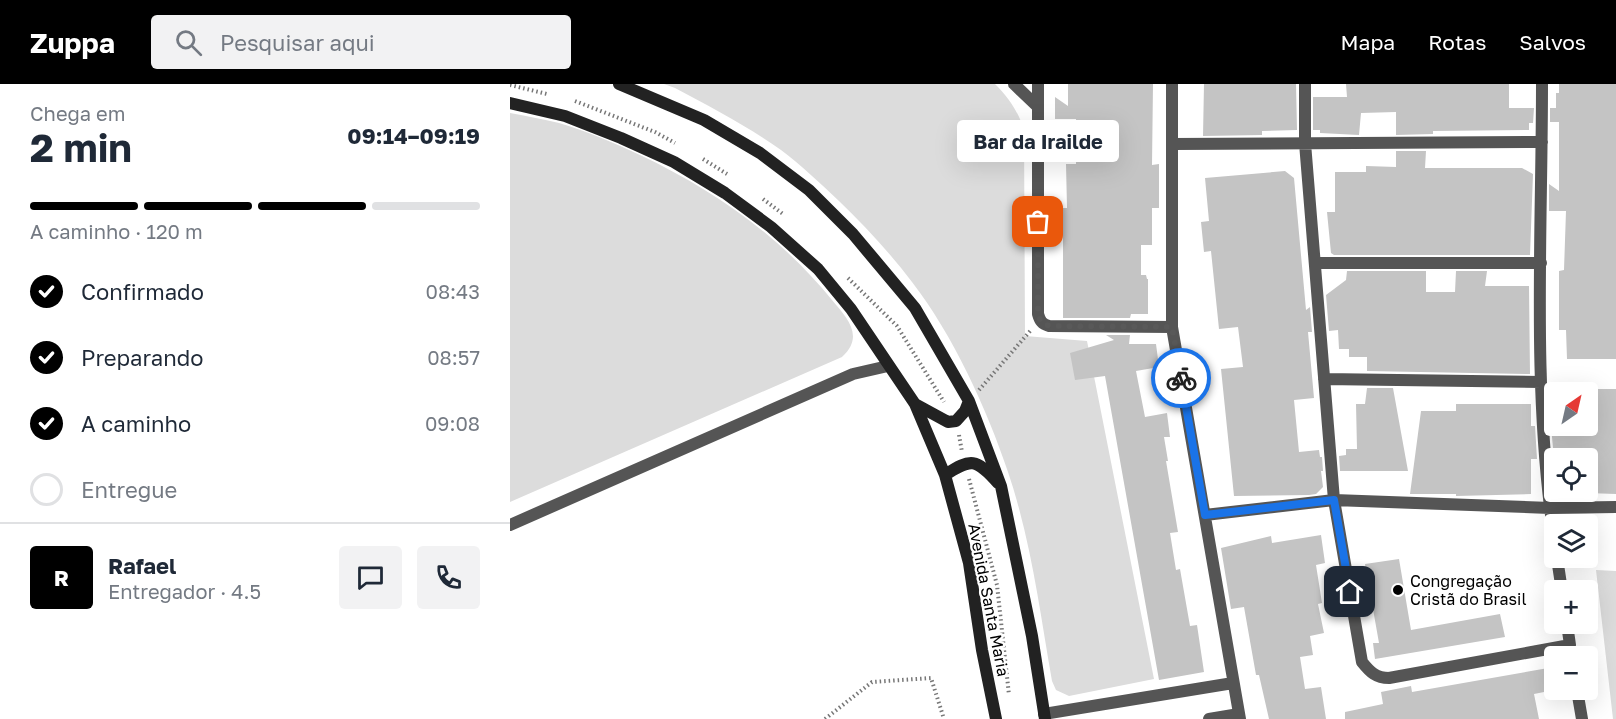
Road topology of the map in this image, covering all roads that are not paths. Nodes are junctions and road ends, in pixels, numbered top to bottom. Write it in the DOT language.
graph roads {
  1 [pos="619,84"];
  2 [pos="1014,84"];
  3 [pos="1038,84"];
  4 [pos="1172,84"];
  5 [pos="1305,84"];
  6 [pos="1542,84"];
  7 [pos="510,104"];
  8 [pos="1038,107"];
  9 [pos="1542,142"];
  10 [pos="1305,143"];
  11 [pos="1172,144"];
  12 [pos="1315,263"];
  13 [pos="1541,263"];
  14 [pos="1172,327"];
  15 [pos="888,366"];
  16 [pos="1324,379"];
  17 [pos="1541,382"];
  18 [pos="969,401"];
  19 [pos="915,404"];
  20 [pos="945,475"];
  21 [pos="1001,486"];
  22 [pos="1334,500"];
  23 [pos="1616,507"];
  24 [pos="1550,508"];
  25 [pos="1551,514"];
  26 [pos="1205,515"];
  27 [pos="510,525"];
  28 [pos="1544,655"];
  29 [pos="1233,683"];
  30 [pos="1579,700"];
  31 [pos="1044,716"];
  32 [pos="1239,716"];
  33 [pos="996,719"];
  34 [pos="1209,719"];
  35 [pos="1582,719"];
  1 -- 18 [label="main road, Avenida Santa Maria"];
  2 -- 8 [label="street"];
  3 -- 8 [label="street"];
  4 -- 11 [label="street"];
  5 -- 10 [label="street"];
  6 -- 9 [label="street"];
  7 -- 15 [label="main road, Avenida Santa Maria"];
  8 -- 14 [label="street"];
  9 -- 10 [label="street"];
  9 -- 13 [label="street"];
  10 -- 11 [label="street"];
  10 -- 12 [label="street"];
  11 -- 14 [label="street"];
  12 -- 13 [label="street"];
  12 -- 16 [label="street"];
  13 -- 17 [label="street"];
  14 -- 26 [label="street"];
  15 -- 19 [label="main road, Avenida Santa Maria"];
  15 -- 27 [label="street"];
  16 -- 17 [label="street"];
  16 -- 22 [label="street"];
  17 -- 24 [label="street"];
  18 -- 19 [label="main road"];
  18 -- 21 [label="main road, Avenida Santa Maria"];
  19 -- 20 [label="main road, Avenida Santa Maria"];
  20 -- 21 [label="main road"];
  20 -- 33 [label="main road, Avenida Santa Maria"];
  21 -- 31 [label="main road, Avenida Santa Maria"];
  22 -- 24 [label="street"];
  22 -- 26 [label="street"];
  22 -- 28 [label="street"];
  23 -- 24 [label="street"];
  24 -- 25 [label="street"];
  26 -- 29 [label="street"];
  29 -- 31 [label="street"];
  29 -- 32 [label="street"];
  30 -- 35 [label="street"];
  32 -- 34 [label="street"];
}
